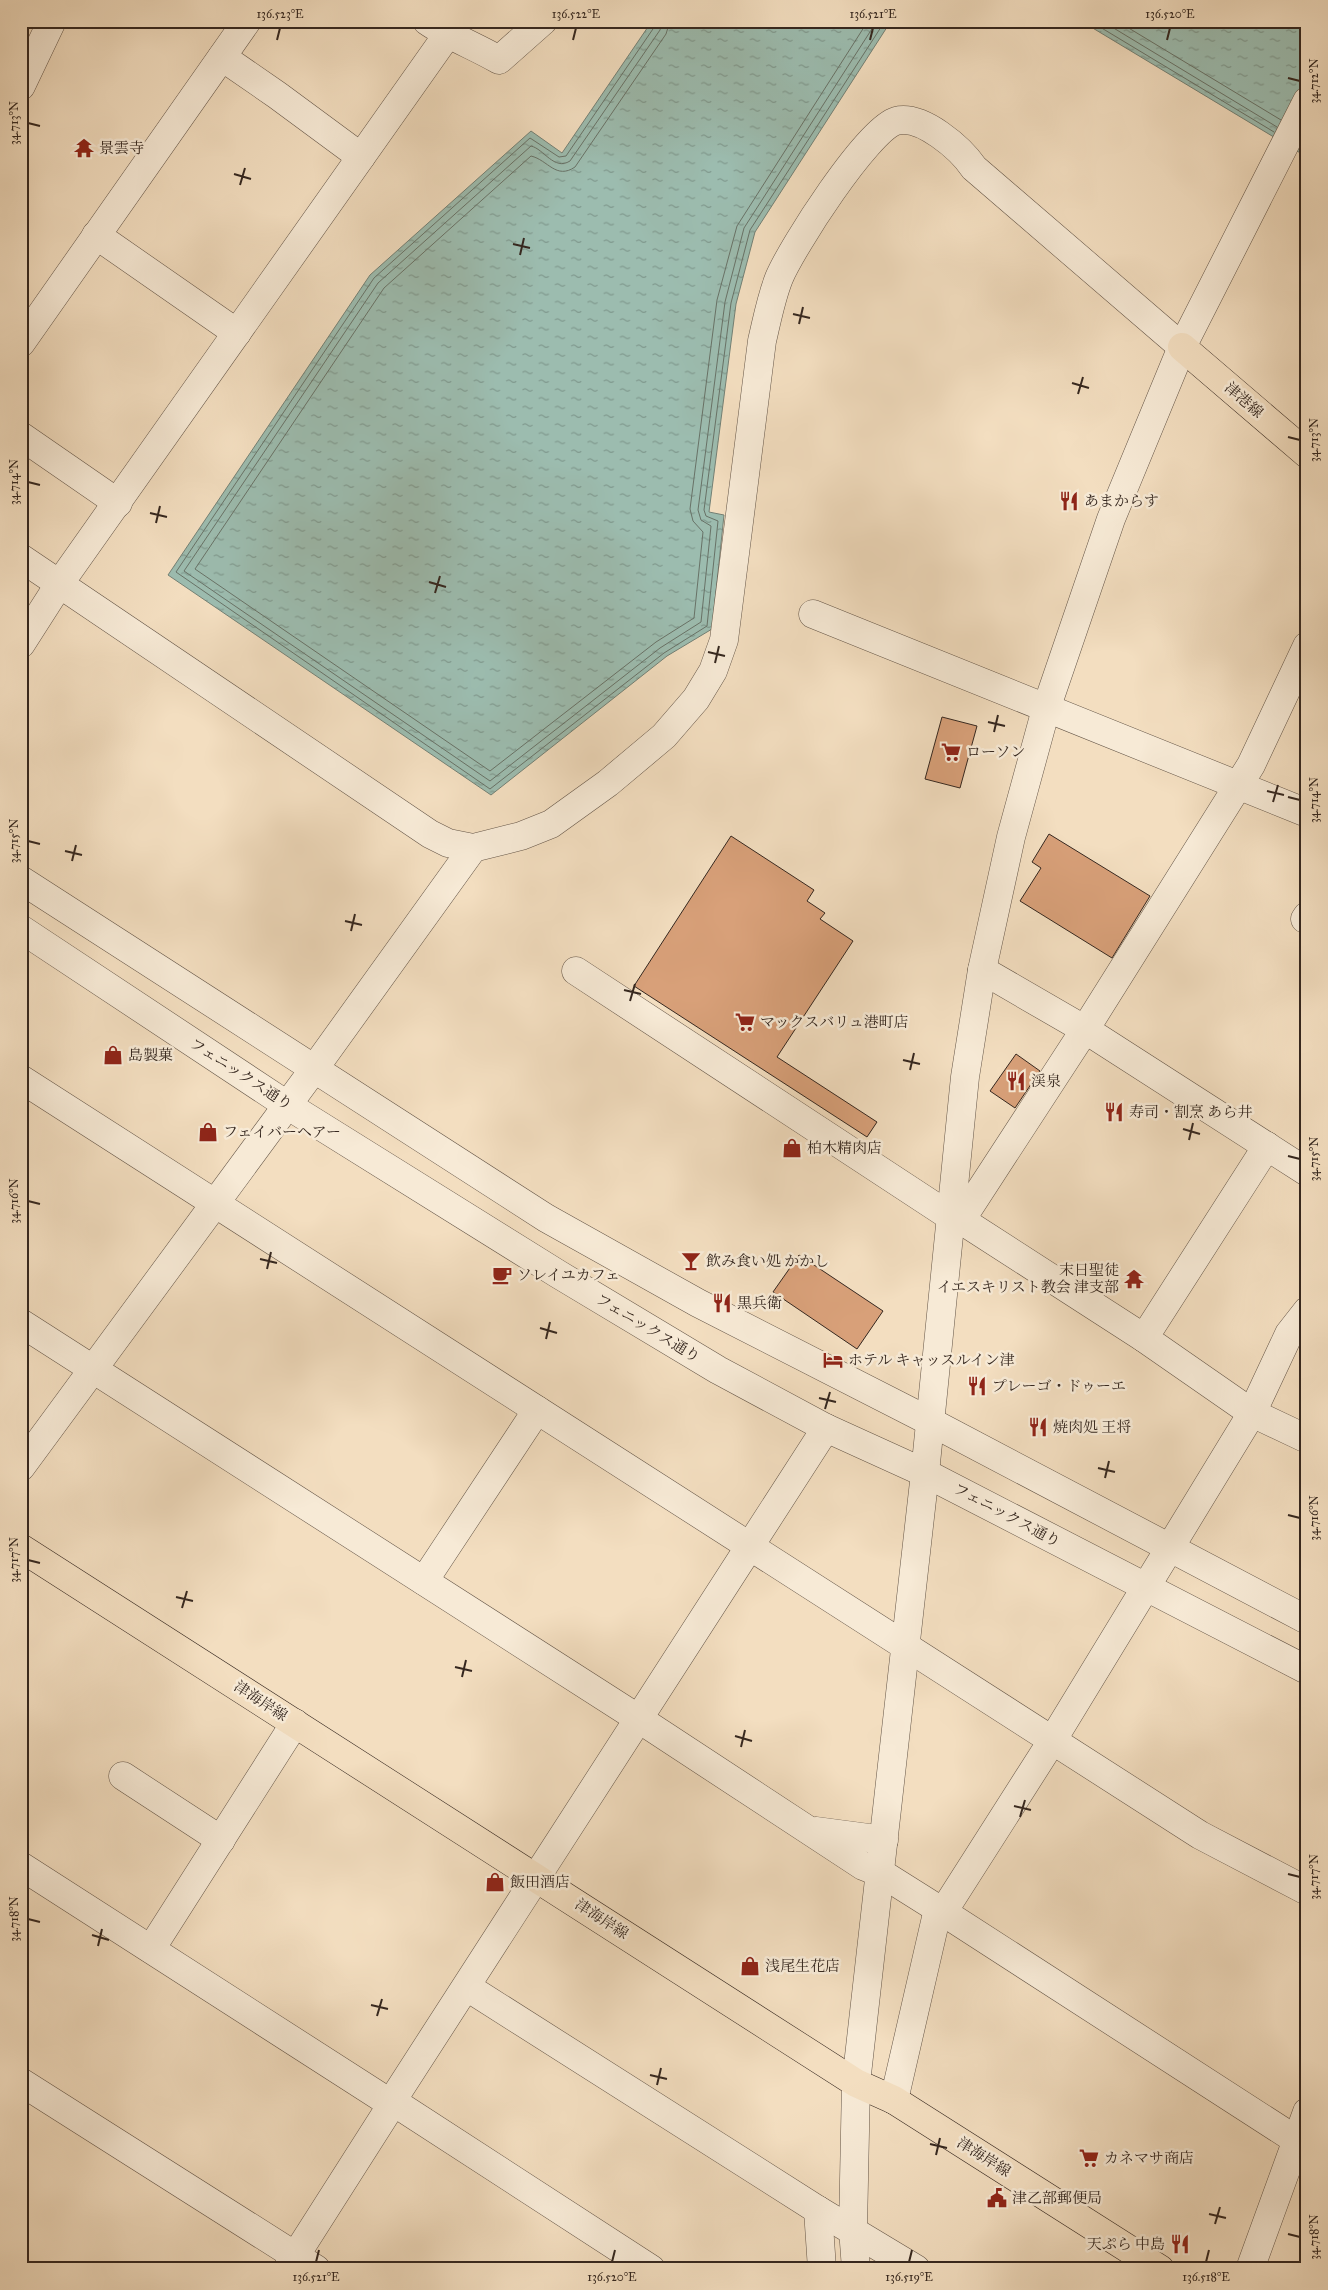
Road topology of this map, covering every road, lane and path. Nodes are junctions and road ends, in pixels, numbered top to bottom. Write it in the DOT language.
graph roads {
  1 [pos="52,21"];
  2 [pos="247,21"];
  3 [pos="543,21"];
  4 [pos="444,26"];
  5 [pos="222,57"];
  6 [pos="21,86"];
  7 [pos="1307,101"];
  8 [pos="361,158"];
  9 [pos="96,235"];
  10 [pos="237,332"];
  11 [pos="21,342"];
  12 [pos="1182,347"];
  13 [pos="21,436"];
  14 [pos="1307,454"];
  15 [pos="118,503"];
  16 [pos="21,558"];
  17 [pos="60,583"];
  18 [pos="812,614"];
  19 [pos="21,644"];
  20 [pos="1307,646"];
  21 [pos="1046,709"];
  22 [pos="1238,786"];
  23 [pos="1307,813"];
  24 [pos="473,848"];
  25 [pos="21,880"];
  26 [pos="21,929"];
  27 [pos="982,970"];
  28 [pos="576,971"];
  29 [pos="1084,1031"];
  30 [pos="314,1069"];
  31 [pos="21,1080"];
  32 [pos="287,1105"];
  33 [pos="1267,1146"];
  34 [pos="1307,1172"];
  35 [pos="215,1203"];
  36 [pos="956,1218"];
  37 [pos="1307,1310"];
  38 [pos="21,1323"];
  39 [pos="1144,1338"];
  40 [pos="94,1369"];
  41 [pos="537,1410"];
  42 [pos="1252,1413"];
  43 [pos="929,1421"];
  44 [pos="826,1428"];
  45 [pos="1307,1439"];
  46 [pos="21,1467"];
  47 [pos="924,1472"];
  48 [pos="750,1546"];
  49 [pos="1170,1546"];
  50 [pos="21,1548"];
  51 [pos="424,1581"];
  52 [pos="1146,1588"];
  53 [pos="1307,1620"];
  54 [pos="904,1647"];
  55 [pos="1307,1670"];
  56 [pos="639,1719"];
  57 [pos="295,1723"];
  58 [pos="1052,1741"];
  59 [pos="123,1776"];
  60 [pos="808,1831"];
  61 [pos="221,1840"];
  62 [pos="884,1840"];
  63 [pos="21,1866"];
  64 [pos="881,1873"];
  65 [pos="538,1878"];
  66 [pos="1307,1891"];
  67 [pos="941,1911"];
  68 [pos="151,1949"];
  69 [pos="467,1986"];
  70 [pos="21,2082"];
  71 [pos="856,2083"];
  72 [pos="894,2100"];
  73 [pos="391,2102"];
  74 [pos="1307,2112"];
  75 [pos="1302,2144"];
  76 [pos="818,2210"];
  77 [pos="853,2229"];
  78 [pos="299,2264"];
  79 [pos="651,2269"];
  80 [pos="822,2269"];
  81 [pos="856,2269"];
  82 [pos="916,2269"];
  83 [pos="1160,2269"];
  84 [pos="1250,2269"];
  1 -- 6 [label="street"];
  2 -- 5 [label="street"];
  3 -- 4 [label="street"];
  4 -- 8 [label="street"];
  5 -- 8 [label="street"];
  5 -- 9 [label="street"];
  7 -- 12 [label="street"];
  8 -- 10 [label="street"];
  9 -- 10 [label="street"];
  9 -- 11 [label="street"];
  10 -- 15 [label="street"];
  12 -- 14 [label="main road, 津港線"];
  12 -- 21 [label="street"];
  12 -- 24 [label="street"];
  13 -- 15 [label="street"];
  15 -- 17 [label="street"];
  16 -- 17 [label="street"];
  17 -- 19 [label="street"];
  17 -- 24 [label="street"];
  18 -- 21 [label="street"];
  20 -- 22 [label="street"];
  21 -- 22 [label="street"];
  21 -- 27 [label="street"];
  22 -- 23 [label="street"];
  22 -- 29 [label="street"];
  24 -- 30 [label="street"];
  25 -- 30 [label="street"];
  26 -- 32 [label="street, フェニックス通り"];
  27 -- 29 [label="street"];
  27 -- 36 [label="street"];
  28 -- 36 [label="street"];
  29 -- 33 [label="street"];
  29 -- 36 [label="street"];
  30 -- 32 [label="street"];
  30 -- 43 [label="street"];
  31 -- 35 [label="street"];
  32 -- 35 [label="street"];
  32 -- 44 [label="street, フェニックス通り"];
  33 -- 34 [label="street"];
  33 -- 39 [label="street"];
  35 -- 40 [label="street"];
  35 -- 41 [label="street"];
  36 -- 39 [label="street"];
  36 -- 43 [label="street"];
  37 -- 42 [label="street"];
  38 -- 40 [label="street"];
  39 -- 42 [label="street"];
  40 -- 46 [label="street"];
  40 -- 51 [label="street"];
  41 -- 48 [label="street"];
  41 -- 51 [label="street"];
  42 -- 45 [label="street"];
  42 -- 49 [label="street"];
  43 -- 47 [label="street"];
  43 -- 49 [label="street"];
  44 -- 47 [label="street, フェニックス通り"];
  44 -- 48 [label="street"];
  47 -- 52 [label="street, フェニックス通り"];
  47 -- 54 [label="street"];
  48 -- 54 [label="street"];
  48 -- 56 [label="street"];
  49 -- 52 [label="street"];
  49 -- 53 [label="street"];
  50 -- 57 [label="main road, 津海岸線"];
  51 -- 56 [label="street"];
  52 -- 55 [label="street, フェニックス通り"];
  52 -- 58 [label="street"];
  54 -- 58 [label="street"];
  54 -- 62 [label="street"];
  56 -- 60 [label="street"];
  56 -- 65 [label="street"];
  57 -- 61 [label="street"];
  57 -- 65 [label="main road, 津海岸線"];
  58 -- 66 [label="street"];
  58 -- 67 [label="street"];
  59 -- 61 [label="street"];
  60 -- 62 [label="street"];
  60 -- 64 [label="street"];
  61 -- 68 [label="street"];
  62 -- 64 [label="street"];
  63 -- 68 [label="street"];
  64 -- 67 [label="street"];
  64 -- 71 [label="street"];
  65 -- 69 [label="street"];
  65 -- 71 [label="main road, 津海岸線"];
  67 -- 72 [label="street"];
  67 -- 75 [label="street"];
  68 -- 73 [label="street"];
  69 -- 73 [label="street"];
  69 -- 76 [label="street"];
  70 -- 78 [label="street"];
  71 -- 72 [label="main road, 津海岸線"];
  71 -- 77 [label="street"];
  72 -- 83 [label="main road, 津海岸線"];
  73 -- 78 [label="street"];
  73 -- 79 [label="street"];
  74 -- 75 [label="street"];
  75 -- 84 [label="street"];
  76 -- 77 [label="street"];
  76 -- 80 [label="street"];
  77 -- 81 [label="street"];
  77 -- 82 [label="street"];
}
